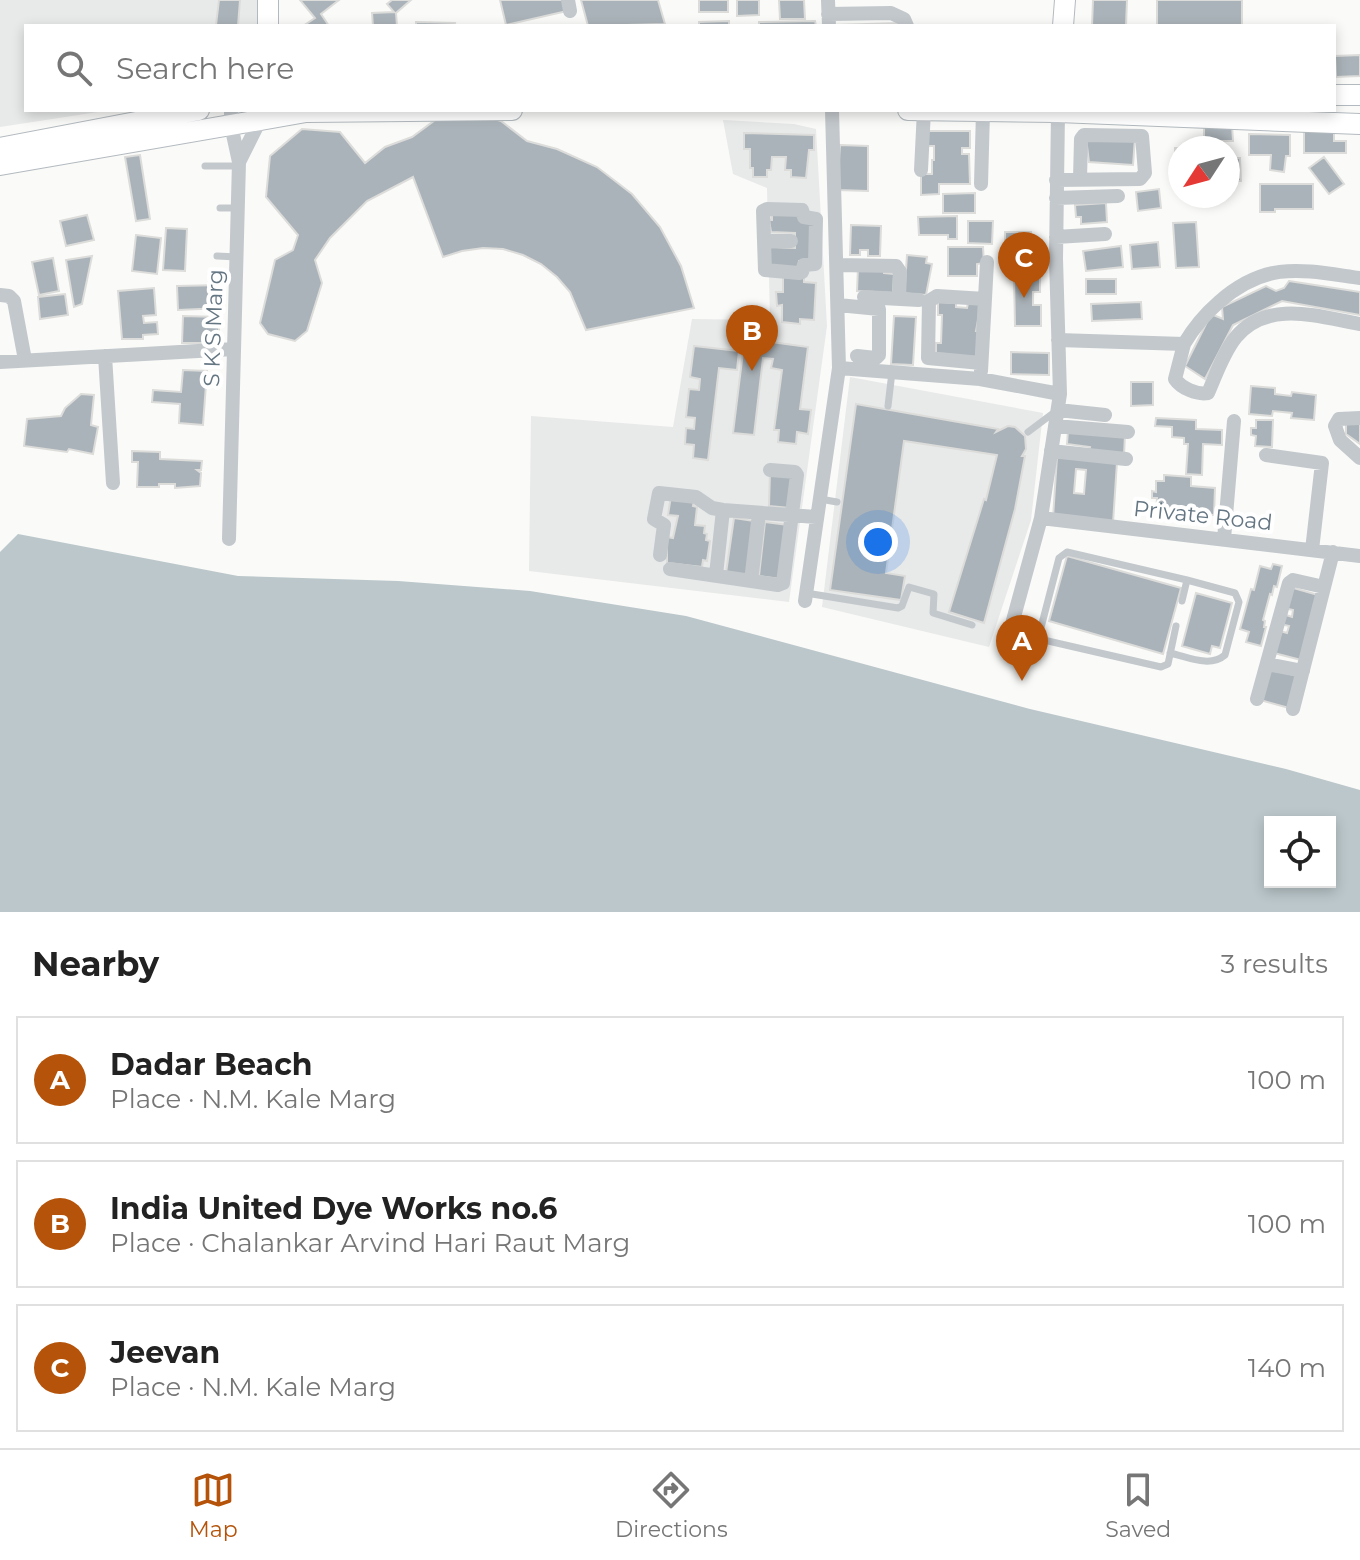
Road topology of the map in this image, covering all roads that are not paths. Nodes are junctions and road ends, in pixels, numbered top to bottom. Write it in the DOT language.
graph roads {
  1 [pos="268,0"];
  2 [pos="1065,0"];
  3 [pos="828,13"];
  4 [pos="268,24"];
  5 [pos="906,24"];
  6 [pos="1063,24"];
  7 [pos="1336,95"];
  8 [pos="1360,95"];
  9 [pos="306,112"];
  10 [pos="832,112"];
  11 [pos="924,112"];
  12 [pos="983,112"];
  13 [pos="1058,112"];
  14 [pos="1062,112"];
  15 [pos="146,113"];
  16 [pos="262,116"];
  17 [pos="231,118"];
  18 [pos="1110,124"];
  19 [pos="1360,124"];
  20 [pos="7,146"];
  21 [pos="239,164"];
  22 [pos="0,165"];
  23 [pos="205,166"];
  24 [pos="921,170"];
  25 [pos="1080,179"];
  26 [pos="1056,180"];
  27 [pos="981,184"];
  28 [pos="1118,196"];
  29 [pos="1056,198"];
  30 [pos="220,208"];
  31 [pos="238,208"];
  32 [pos="1105,234"];
  33 [pos="1056,237"];
  34 [pos="764,241"];
  35 [pos="791,241"];
  36 [pos="816,241"];
  37 [pos="837,241"];
  38 [pos="217,256"];
  39 [pos="237,257"];
  40 [pos="987,262"];
  41 [pos="837,265"];
  42 [pos="1360,278"];
  43 [pos="0,295"];
  44 [pos="899,299"];
  45 [pos="985,299"];
  46 [pos="919,300"];
  47 [pos="838,301"];
  48 [pos="1360,324"];
  49 [pos="1058,340"];
  50 [pos="1184,344"];
  51 [pos="234,349"];
  52 [pos="105,356"];
  53 [pos="857,356"];
  54 [pos="25,360"];
  55 [pos="0,362"];
  56 [pos="981,363"];
  57 [pos="839,368"];
  58 [pos="892,372"];
  59 [pos="980,379"];
  60 [pos="1060,394"];
  61 [pos="888,406"];
  62 [pos="1058,410"];
  63 [pos="1105,415"];
  64 [pos="1360,418"];
  65 [pos="1234,421"];
  66 [pos="1060,427"];
  67 [pos="1028,432"];
  68 [pos="1128,432"];
  69 [pos="1057,452"];
  70 [pos="1266,455"];
  71 [pos="1360,458"];
  72 [pos="1126,459"];
  73 [pos="770,470"];
  74 [pos="113,483"];
  75 [pos="819,499"];
  76 [pos="837,502"];
  77 [pos="723,510"];
  78 [pos="759,513"];
  79 [pos="791,515"];
  80 [pos="816,517"];
  81 [pos="1041,518"];
  82 [pos="229,539"];
  83 [pos="1224,539"];
  84 [pos="1312,550"];
  85 [pos="1333,552"];
  86 [pos="660,555"];
  87 [pos="1360,556"];
  88 [pos="670,569"];
  89 [pos="716,575"];
  90 [pos="1187,580"];
  91 [pos="751,581"];
  92 [pos="1324,587"];
  93 [pos="805,597"];
  94 [pos="1182,601"];
  95 [pos="972,625"];
  96 [pos="1176,626"];
  97 [pos="1007,639"];
  98 [pos="1038,639"];
  99 [pos="1170,653"];
  100 [pos="1267,664"];
  101 [pos="1303,671"];
  102 [pos="1257,699"];
  103 [pos="1293,709"];
  1 -- 4 [label="main road"];
  2 -- 6 [label="main road"];
  3 -- 5 [label="street"];
  7 -- 8 [label="main road"];
  9 -- 16 [label="main road"];
  10 -- 37 [label="street"];
  11 -- 24 [label="street"];
  12 -- 27 [label="street"];
  13 -- 26 [label="street"];
  14 -- 18 [label="main road"];
  15 -- 20 [label="main road"];
  16 -- 17 [label="main road"];
  16 -- 21 [label="street, S K S Marg"];
  17 -- 21 [label="street"];
  17 -- 22 [label="main road"];
  18 -- 19 [label="main road"];
  18 -- 25 [label="street"];
  18 -- 25 [label="street"];
  21 -- 23 [label="lane"];
  21 -- 31 [label="street, S K S Marg"];
  25 -- 26 [label="street"];
  26 -- 29 [label="street"];
  28 -- 29 [label="street"];
  29 -- 33 [label="street"];
  30 -- 31 [label="lane"];
  31 -- 39 [label="street, S K S Marg"];
  32 -- 33 [label="street"];
  33 -- 49 [label="street"];
  34 -- 35 [label="street"];
  34 -- 36 [label="street"];
  34 -- 36 [label="street"];
  36 -- 37 [label="street"];
  37 -- 41 [label="street"];
  38 -- 39 [label="lane"];
  39 -- 51 [label="street, S K S Marg"];
  40 -- 45 [label="street"];
  41 -- 44 [label="street"];
  41 -- 47 [label="street"];
  42 -- 50 [label="street"];
  43 -- 54 [label="street"];
  44 -- 46 [label="street"];
  44 -- 47 [label="street"];
  45 -- 56 [label="street"];
  45 -- 56 [label="street"];
  47 -- 53 [label="street"];
  47 -- 57 [label="street"];
  48 -- 50 [label="street"];
  49 -- 50 [label="street"];
  49 -- 60 [label="street"];
  51 -- 52 [label="street"];
  51 -- 82 [label="street, S K S Marg"];
  52 -- 54 [label="street"];
  52 -- 74 [label="street"];
  54 -- 55 [label="street"];
  56 -- 59 [label="street"];
  57 -- 58 [label="street"];
  57 -- 75 [label="street"];
  58 -- 59 [label="street"];
  58 -- 61 [label="lane"];
  59 -- 60 [label="street"];
  60 -- 62 [label="street"];
  62 -- 63 [label="street"];
  62 -- 66 [label="street"];
  62 -- 67 [label="lane"];
  64 -- 71 [label="street"];
  65 -- 83 [label="street"];
  66 -- 68 [label="street"];
  66 -- 69 [label="street"];
  69 -- 72 [label="street"];
  69 -- 81 [label="street"];
  70 -- 84 [label="street"];
  73 -- 79 [label="street"];
  75 -- 76 [label="lane"];
  75 -- 80 [label="street"];
  77 -- 78 [label="street"];
  77 -- 86 [label="street"];
  77 -- 89 [label="street"];
  78 -- 79 [label="street"];
  78 -- 91 [label="street"];
  79 -- 80 [label="street"];
  79 -- 91 [label="street"];
  80 -- 93 [label="street"];
  81 -- 83 [label="street, Private Road"];
  81 -- 97 [label="street"];
  83 -- 84 [label="street, Private Road"];
  84 -- 85 [label="street, Private Road"];
  85 -- 87 [label="street, Private Road"];
  85 -- 92 [label="street"];
  88 -- 89 [label="street"];
  89 -- 91 [label="street"];
  90 -- 94 [label="lane"];
  90 -- 98 [label="lane"];
  90 -- 99 [label="lane"];
  92 -- 100 [label="street"];
  92 -- 101 [label="street"];
  93 -- 95 [label="lane"];
  96 -- 99 [label="lane"];
  97 -- 98 [label="lane"];
  98 -- 99 [label="lane"];
  100 -- 101 [label="street"];
  100 -- 102 [label="street"];
  101 -- 103 [label="street"];
}
